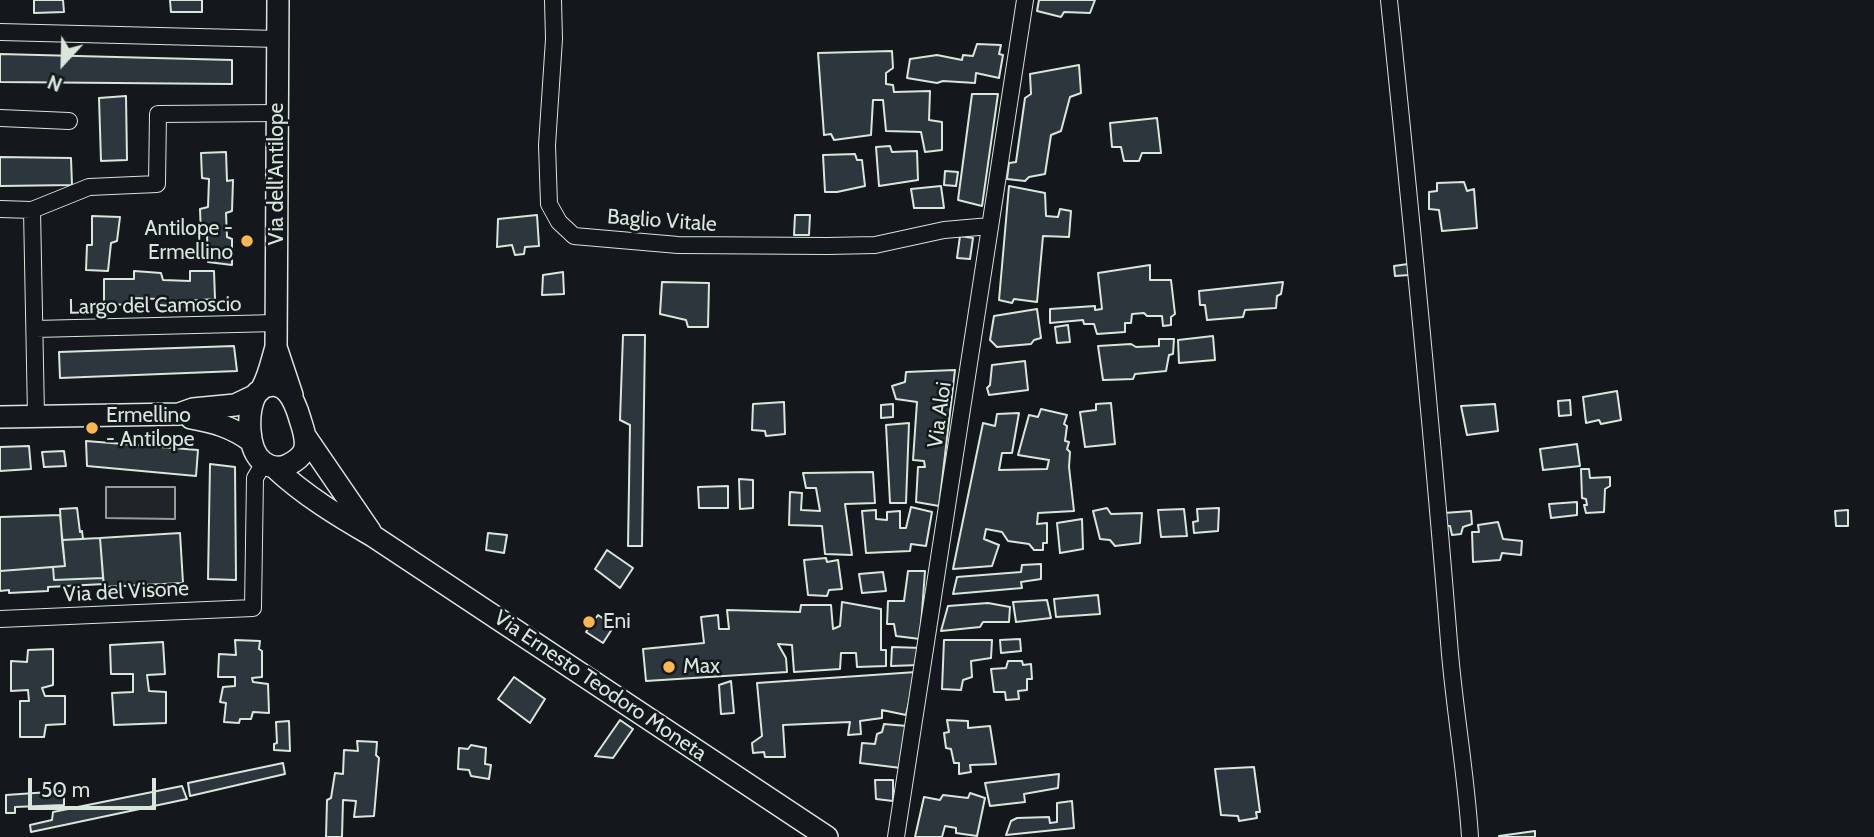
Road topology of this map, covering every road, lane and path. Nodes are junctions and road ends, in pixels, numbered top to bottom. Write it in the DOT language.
graph roads {
  1 [pos="278,0"];
  2 [pos="553,0"];
  3 [pos="1025,0"];
  4 [pos="1389,0"];
  5 [pos="0,32"];
  6 [pos="278,39"];
  7 [pos="278,113"];
  8 [pos="0,118"];
  9 [pos="69,121"];
  10 [pos="0,209"];
  11 [pos="32,210"];
  12 [pos="990,226"];
  13 [pos="276,324"];
  14 [pos="35,330"];
  15 [pos="276,347"];
  16 [pos="259,391"];
  17 [pos="292,395"];
  18 [pos="178,414"];
  19 [pos="36,415"];
  20 [pos="0,417"];
  21 [pos="305,436"];
  22 [pos="251,442"];
  23 [pos="269,465"];
  24 [pos="373,536"];
  25 [pos="0,619"];
  26 [pos="827,837"];
  27 [pos="896,837"];
  28 [pos="1470,837"];
  1 -- 6 [label="street, Via dell'Antilope"];
  2 -- 12 [label="street, Baglio Vitale"];
  3 -- 12 [label="street, Via Aloi"];
  4 -- 28 [label="street"];
  5 -- 6 [label="street"];
  6 -- 7 [label="street, Via dell'Antilope"];
  7 -- 11 [label="street"];
  7 -- 13 [label="street, Via dell'Antilope"];
  8 -- 9 [label="street"];
  10 -- 11 [label="street"];
  11 -- 14 [label="street"];
  12 -- 27 [label="street, Via Aloi"];
  13 -- 14 [label="street, Largo del Camoscio"];
  13 -- 15 [label="street, Via dell'Antilope"];
  14 -- 19 [label="street"];
  15 -- 16 [label="street"];
  15 -- 17 [label="street"];
  16 -- 17 [label="street"];
  16 -- 18 [label="street"];
  16 -- 22 [label="street"];
  17 -- 21 [label="street"];
  18 -- 19 [label="street"];
  18 -- 22 [label="street"];
  19 -- 20 [label="street"];
  21 -- 23 [label="street"];
  21 -- 24 [label="street, Via Ernesto Teodoro Moneta"];
  22 -- 23 [label="street"];
  23 -- 24 [label="street, Via Ernesto Teodoro Moneta"];
  23 -- 25 [label="street, Via del Visone"];
  24 -- 26 [label="street, Via Ernesto Teodoro Moneta"];
}
